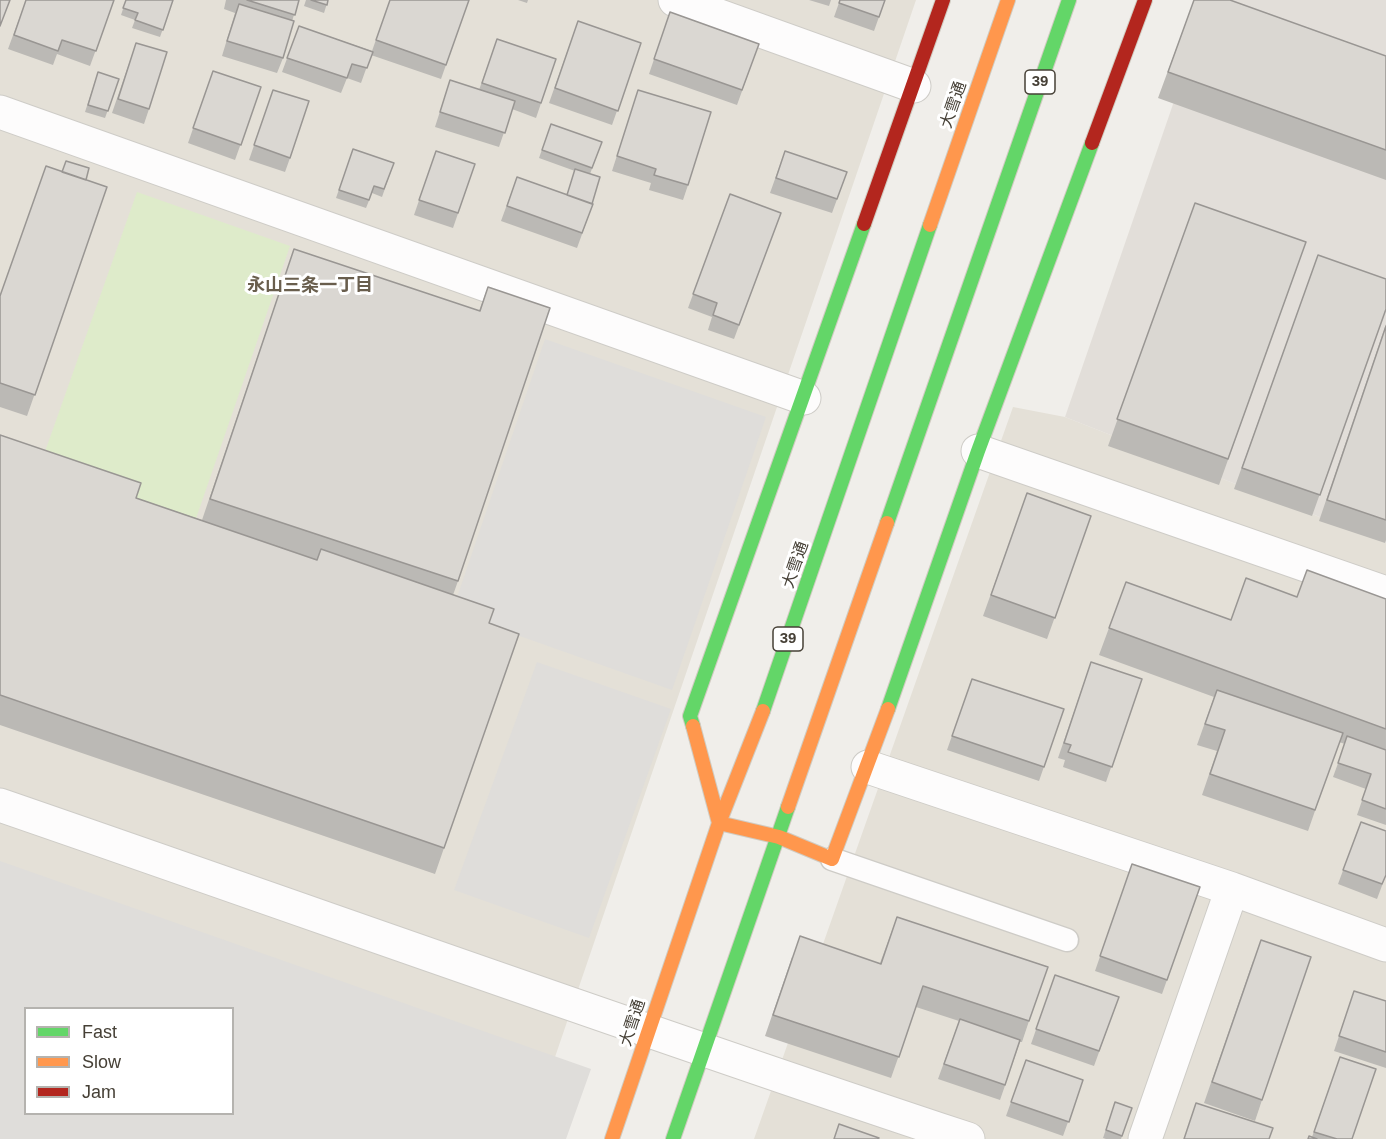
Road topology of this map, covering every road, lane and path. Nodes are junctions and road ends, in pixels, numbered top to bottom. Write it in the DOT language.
graph roads {
  1 [pos="675,0"];
  2 [pos="943,0"];
  3 [pos="1008,0"];
  4 [pos="1069,0"];
  5 [pos="1145,0"];
  6 [pos="914,86"];
  7 [pos="0,112"];
  8 [pos="804,398"];
  9 [pos="978,451"];
  10 [pos="1386,593"];
  11 [pos="868,766"];
  12 [pos="0,805"];
  13 [pos="719,823"];
  14 [pos="779,837"];
  15 [pos="832,859"];
  16 [pos="1232,889"];
  17 [pos="1067,940"];
  18 [pos="1386,945"];
  19 [pos="647,1030"];
  20 [pos="704,1052"];
  21 [pos="612,1139"];
  22 [pos="673,1139"];
  23 [pos="968,1139"];
  24 [pos="1145,1139"];
  1 -- 6 [label="street"];
  2 -- 6 [label="main road"];
  3 -- 13 [label="main road, 大雪通 / 39"];
  4 -- 14 [label="main road, 39"];
  5 -- 9 [label="main road"];
  6 -- 8 [label="main road"];
  7 -- 8 [label="street"];
  8 -- 13 [label="main road"];
  9 -- 10 [label="street"];
  9 -- 11 [label="main road"];
  11 -- 15 [label="main road"];
  11 -- 16 [label="street"];
  12 -- 19 [label="street"];
  13 -- 14 [label="main road"];
  13 -- 19 [label="main road, 大雪通 / 39"];
  14 -- 15 [label="main road"];
  14 -- 20 [label="main road, 39"];
  15 -- 17 [label="lane"];
  16 -- 18 [label="street"];
  16 -- 24 [label="street"];
  19 -- 20 [label="street"];
  19 -- 21 [label="main road, 大雪通 / 39"];
  20 -- 22 [label="main road, 39"];
  20 -- 23 [label="street"];
}
